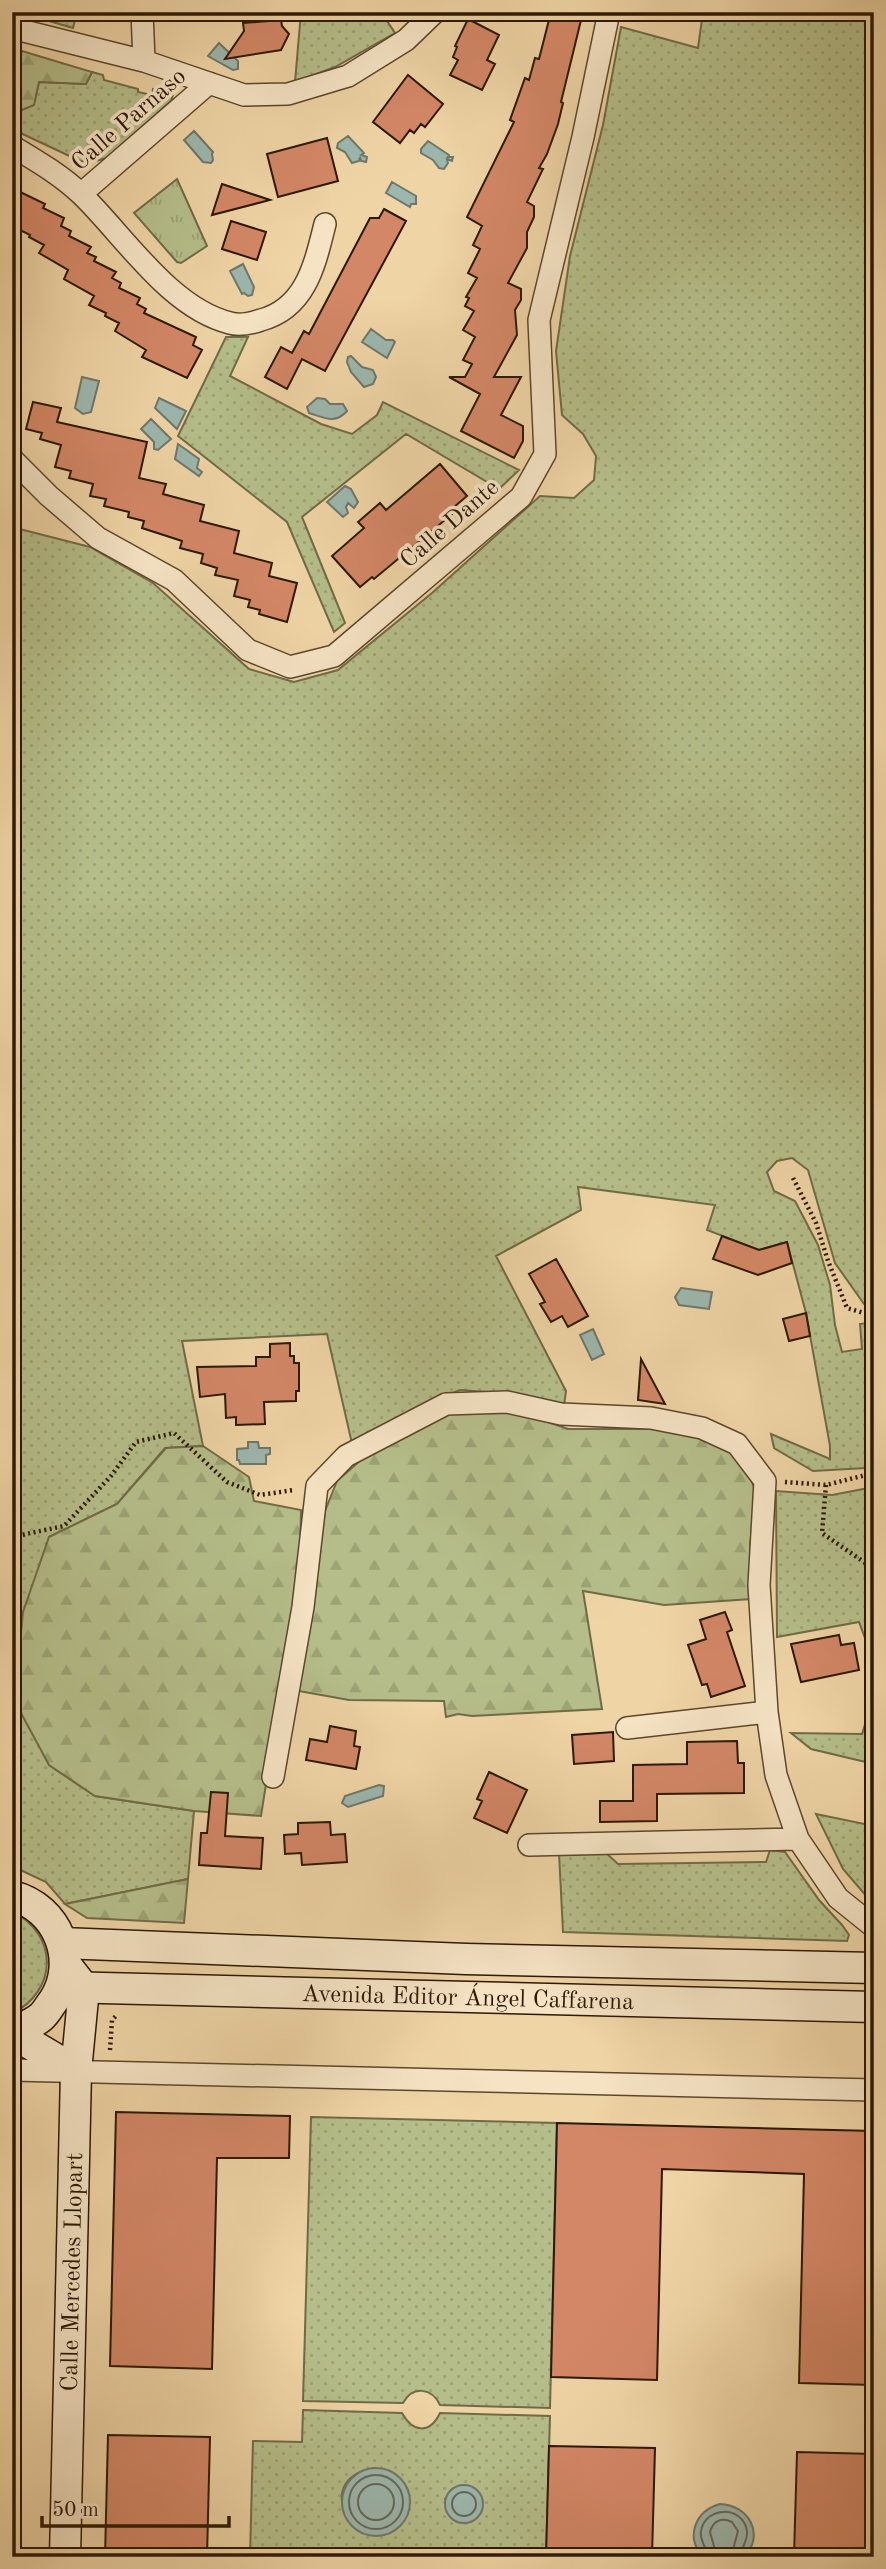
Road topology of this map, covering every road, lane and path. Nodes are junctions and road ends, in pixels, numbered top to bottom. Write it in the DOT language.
graph roads {
  1 [pos="142,12"];
  2 [pos="436,12"];
  3 [pos="609,12"];
  4 [pos="12,28"];
  5 [pos="144,61"];
  6 [pos="209,83"];
  7 [pos="12,146"];
  8 [pos="81,194"];
  9 [pos="325,224"];
  10 [pos="12,459"];
  11 [pos="793,1178"];
  12 [pos="874,1317"];
  13 [pos="874,1473"];
  14 [pos="765,1481"];
  15 [pos="826,1485"];
  16 [pos="317,1486"];
  17 [pos="12,1537"];
  18 [pos="874,1569"];
  19 [pos="767,1712"];
  20 [pos="627,1728"];
  21 [pos="273,1777"];
  22 [pos="798,1839"];
  23 [pos="529,1846"];
  24 [pos="12,1896"];
  25 [pos="874,1927"];
  26 [pos="874,1968"];
  27 [pos="69,1971"];
  28 [pos="874,2007"];
  29 [pos="12,2033"];
  30 [pos="12,2070"];
  31 [pos="76,2071"];
  32 [pos="874,2090"];
  33 [pos="65,2557"];
  1 -- 5 [label="street"];
  2 -- 6 [label="street"];
  3 -- 10 [label="street, Calle Dante"];
  4 -- 5 [label="street"];
  5 -- 6 [label="street"];
  6 -- 8 [label="street, Calle Parnaso"];
  7 -- 8 [label="street, Calle Parnaso"];
  8 -- 9 [label="street, Calle Parnaso"];
  11 -- 12 [label="path"];
  13 -- 15 [label="path"];
  14 -- 15 [label="path"];
  14 -- 16 [label="street"];
  14 -- 19 [label="street"];
  15 -- 18 [label="path"];
  16 -- 17 [label="path"];
  16 -- 21 [label="street"];
  19 -- 20 [label="street"];
  19 -- 22 [label="street"];
  22 -- 23 [label="street"];
  22 -- 25 [label="street"];
  24 -- 27 [label="main road"];
  26 -- 27 [label="main road, Avenida Editor Ángel Caffarena"];
  27 -- 28 [label="main road, Avenida Editor Ángel Caffarena"];
  27 -- 29 [label="main road"];
  27 -- 31 [label="main road, Calle Mercedes Llopart"];
  29 -- 31 [label="main road"];
  30 -- 31 [label="street"];
  31 -- 32 [label="street"];
  31 -- 33 [label="main road, Calle Mercedes Llopart"];
}
